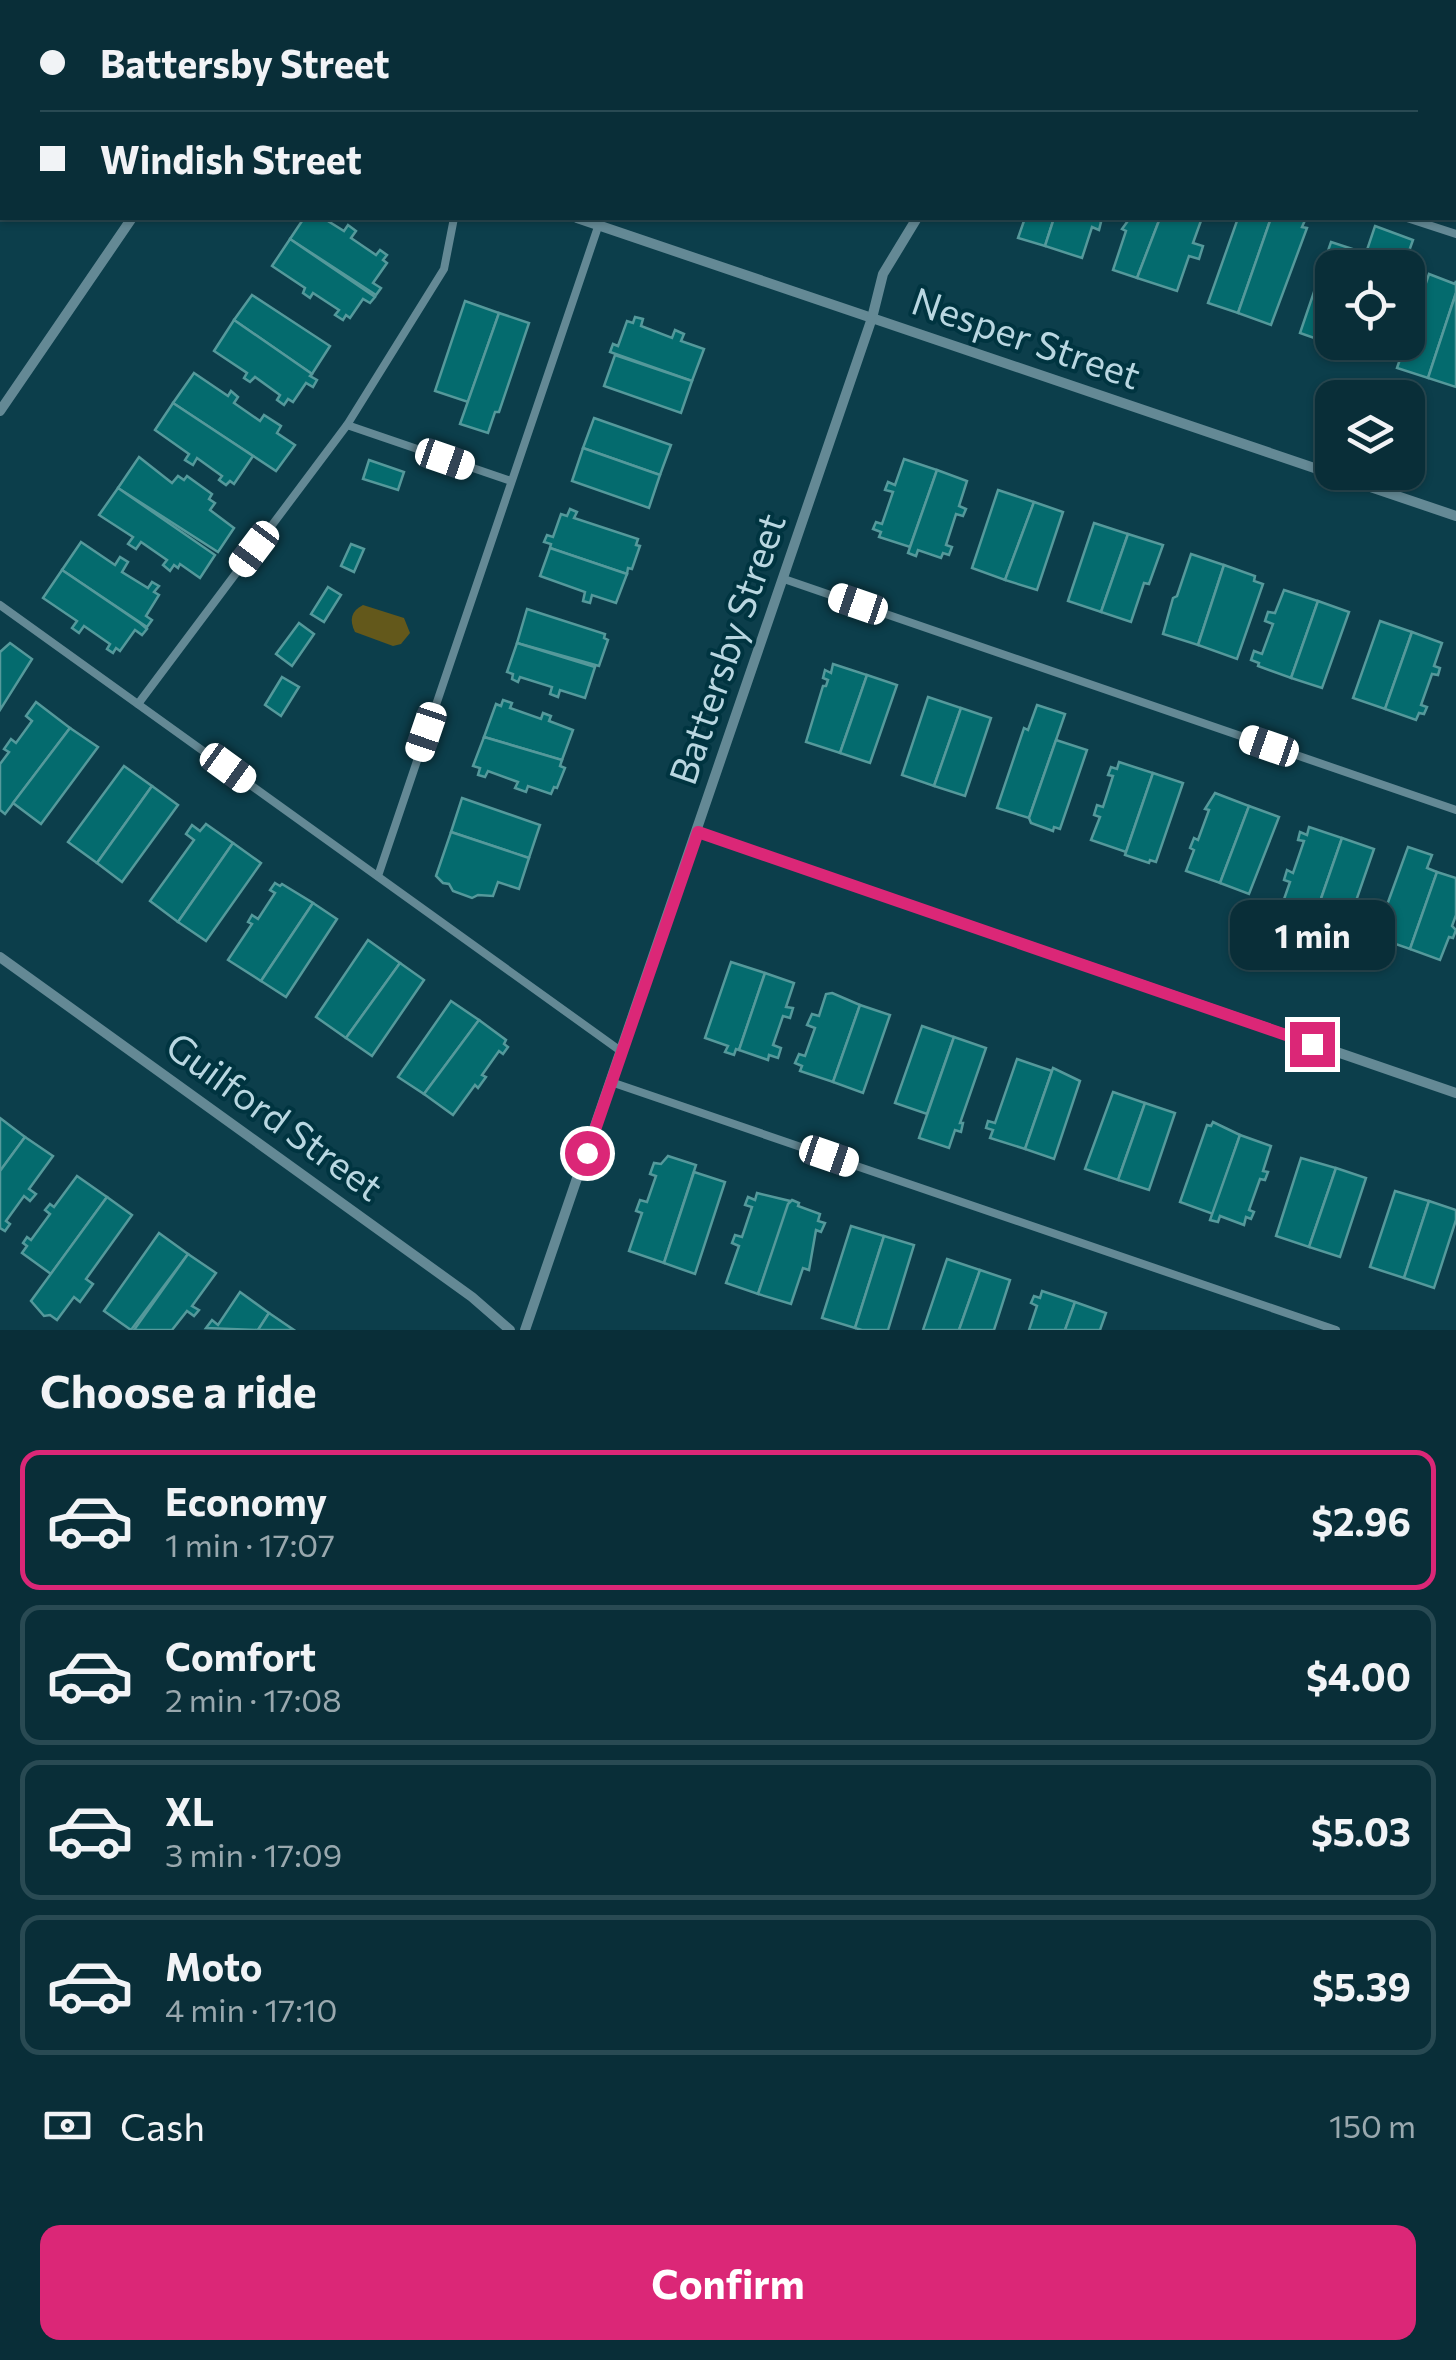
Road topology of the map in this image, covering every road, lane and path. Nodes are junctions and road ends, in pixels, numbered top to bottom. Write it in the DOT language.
graph roads {
  1 [pos="131,220"];
  2 [pos="454,220"];
  3 [pos="916,220"];
  4 [pos="1413,220"];
  5 [pos="599,221"];
  6 [pos="1456,234"];
  7 [pos="872,318"];
  8 [pos="0,411"];
  9 [pos="346,425"];
  10 [pos="510,481"];
  11 [pos="1456,516"];
  12 [pos="784,579"];
  13 [pos="0,605"];
  14 [pos="138,704"];
  15 [pos="1456,810"];
  16 [pos="698,832"];
  17 [pos="378,876"];
  18 [pos="0,957"];
  19 [pos="622,1052"];
  20 [pos="611,1082"];
  21 [pos="1456,1094"];
  22 [pos="510,1330"];
  23 [pos="525,1330"];
  24 [pos="1336,1330"];
  1 -- 8 [label="street"];
  2 -- 9 [label="lane"];
  3 -- 7 [label="street, Battersby Street"];
  4 -- 6 [label="lane"];
  5 -- 7 [label="street, Nesper Street"];
  5 -- 10 [label="lane"];
  7 -- 11 [label="street, Nesper Street"];
  7 -- 12 [label="street, Battersby Street"];
  9 -- 10 [label="lane"];
  9 -- 14 [label="lane"];
  10 -- 17 [label="lane"];
  12 -- 15 [label="lane"];
  12 -- 16 [label="street, Battersby Street"];
  13 -- 14 [label="lane"];
  14 -- 17 [label="lane"];
  16 -- 19 [label="street, Battersby Street"];
  16 -- 21 [label="street"];
  17 -- 19 [label="lane"];
  18 -- 22 [label="street, Guilford Street"];
  19 -- 20 [label="street, Battersby Street"];
  20 -- 23 [label="street, Battersby Street"];
  20 -- 24 [label="lane"];
}
